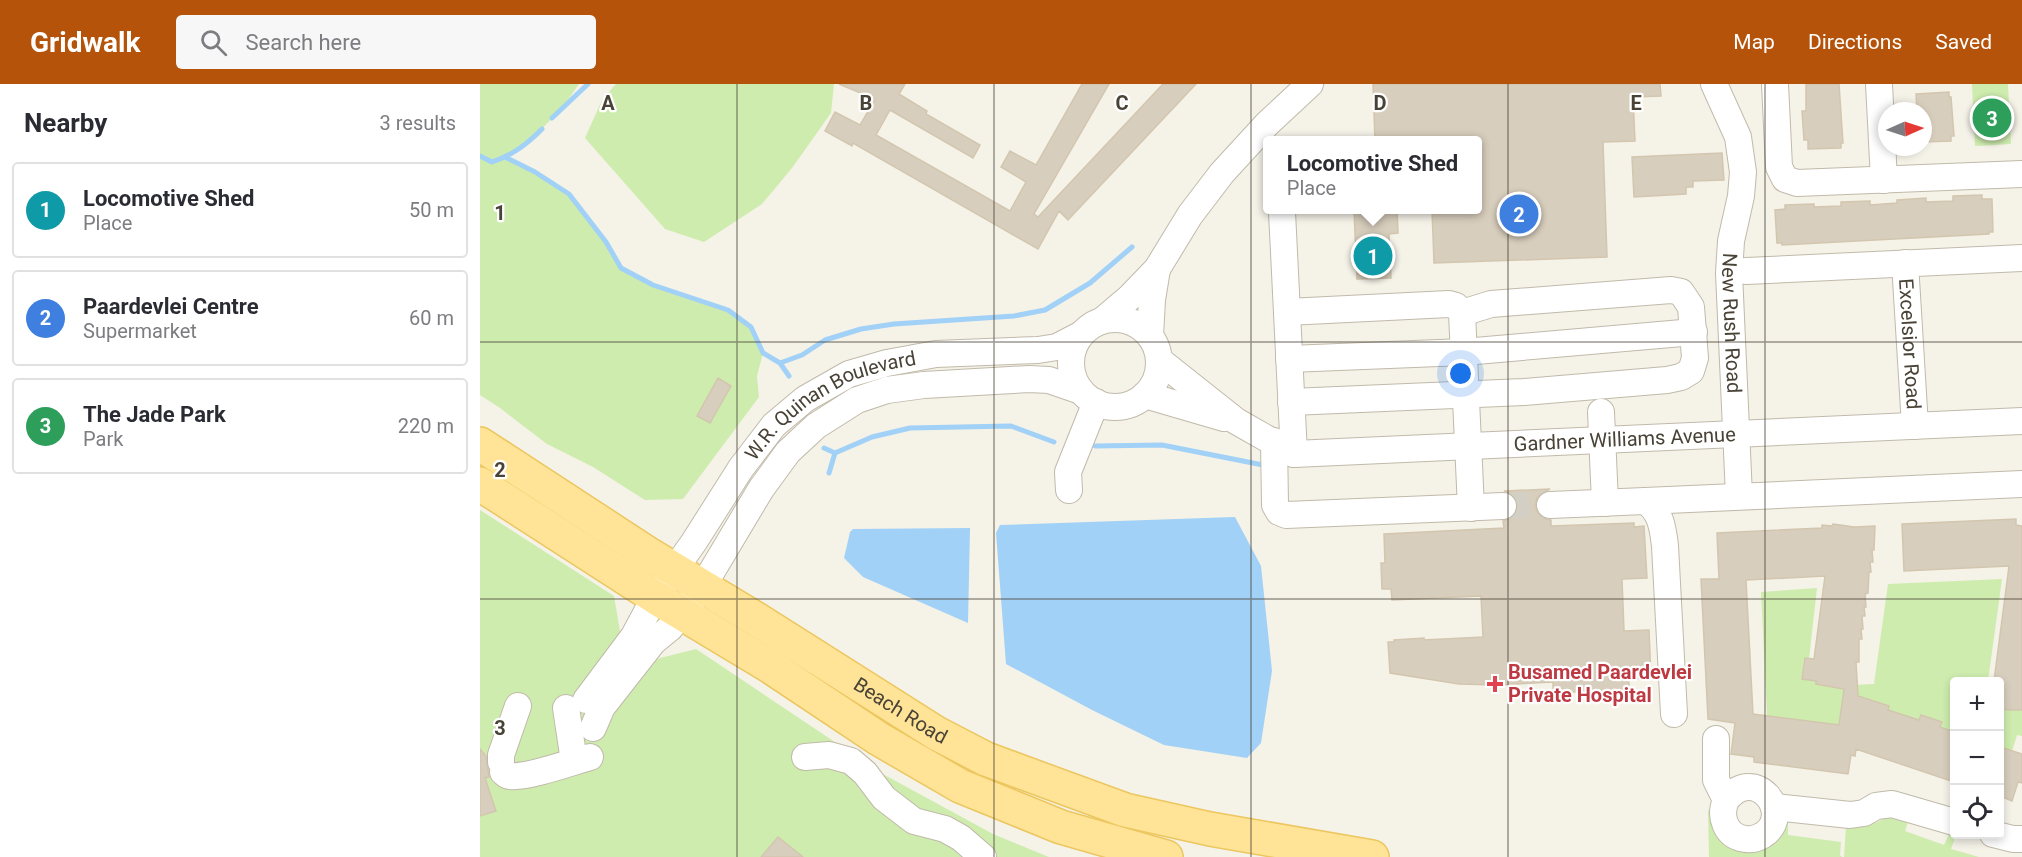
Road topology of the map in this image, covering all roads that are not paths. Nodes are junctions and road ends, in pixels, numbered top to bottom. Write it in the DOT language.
graph roads {
  1 [pos="1310,84"];
  2 [pos="1714,84"];
  3 [pos="1775,84"];
  4 [pos="1879,84"];
  5 [pos="2022,174"];
  6 [pos="1884,180"];
  7 [pos="1282,214"];
  8 [pos="2022,258"];
  9 [pos="1905,262"];
  10 [pos="1157,269"];
  11 [pos="1746,271"];
  12 [pos="1287,312"];
  13 [pos="1462,313"];
  14 [pos="1103,320"];
  15 [pos="1694,332"];
  16 [pos="1080,335"];
  17 [pos="1150,336"];
  18 [pos="1464,352"];
  19 [pos="1289,359"];
  20 [pos="1159,360"];
  21 [pos="1145,395"];
  22 [pos="1466,395"];
  23 [pos="1089,397"];
  24 [pos="1291,402"];
  25 [pos="1601,412"];
  26 [pos="1236,421"];
  27 [pos="2022,421"];
  28 [pos="1915,426"];
  29 [pos="1736,434"];
  30 [pos="1602,440"];
  31 [pos="480,444"];
  32 [pos="1468,446"];
  33 [pos="1284,448"];
  34 [pos="480,484"];
  35 [pos="2022,484"];
  36 [pos="1069,490"];
  37 [pos="1739,496"];
  38 [pos="1645,501"];
  39 [pos="1605,502"];
  40 [pos="1550,505"];
  41 [pos="1503,506"];
  42 [pos="1471,508"];
  43 [pos="674,570"];
  44 [pos="703,586"];
  45 [pos="669,605"];
  46 [pos="518,706"];
  47 [pos="1674,714"];
  48 [pos="593,728"];
  49 [pos="1716,739"];
  50 [pos="805,757"];
  51 [pos="1726,800"];
  52 [pos="1774,807"];
  53 [pos="1950,821"];
  54 [pos="2004,838"];
  55 [pos="2022,839"];
  56 [pos="983,857"];
  57 [pos="1166,857"];
  58 [pos="1372,857"];
  1 -- 10 [label="street, W.R. Quinan Boulevard"];
  2 -- 29 [label="street, New Rush Road"];
  3 -- 6 [label="street"];
  4 -- 6 [label="street"];
  5 -- 6 [label="street"];
  7 -- 12 [label="street"];
  8 -- 9 [label="street"];
  9 -- 11 [label="street"];
  9 -- 28 [label="street, Excelsior Road"];
  10 -- 14 [label="street, W.R. Quinan Boulevard"];
  10 -- 17 [label="street, W.R. Quinan Boulevard"];
  12 -- 13 [label="street"];
  12 -- 19 [label="street"];
  13 -- 15 [label="street"];
  13 -- 18 [label="street"];
  14 -- 16 [label="street, W.R. Quinan Boulevard"];
  14 -- 17 [label="street"];
  15 -- 18 [label="street"];
  15 -- 22 [label="street"];
  16 -- 23 [label="street"];
  16 -- 43 [label="street, W.R. Quinan Boulevard"];
  17 -- 20 [label="street, W.R. Quinan Boulevard"];
  18 -- 19 [label="street"];
  18 -- 22 [label="street"];
  19 -- 24 [label="street"];
  20 -- 21 [label="street"];
  20 -- 26 [label="street"];
  21 -- 23 [label="street, W.R. Quinan Boulevard"];
  21 -- 26 [label="street"];
  22 -- 24 [label="street"];
  22 -- 32 [label="street"];
  23 -- 36 [label="street"];
  23 -- 44 [label="street, W.R. Quinan Boulevard"];
  24 -- 33 [label="street"];
  25 -- 30 [label="street"];
  26 -- 33 [label="street"];
  27 -- 28 [label="street, Gardner Williams Avenue"];
  28 -- 29 [label="street, Gardner Williams Avenue"];
  29 -- 30 [label="street, Gardner Williams Avenue"];
  29 -- 37 [label="street, New Rush Road"];
  30 -- 32 [label="street, Gardner Williams Avenue"];
  30 -- 39 [label="street"];
  31 -- 43 [label="main road, Beach Road"];
  32 -- 33 [label="street, Gardner Williams Avenue"];
  32 -- 42 [label="street"];
  33 -- 42 [label="street"];
  34 -- 45 [label="main road, Beach Road"];
  35 -- 37 [label="street"];
  37 -- 38 [label="street"];
  38 -- 39 [label="street"];
  38 -- 47 [label="street"];
  39 -- 40 [label="street"];
  41 -- 42 [label="street"];
  43 -- 44 [label="main road, Beach Road"];
  43 -- 45 [label="street, W.R. Quinan Boulevard"];
  44 -- 45 [label="street, W.R. Quinan Boulevard"];
  44 -- 58 [label="main road, Beach Road"];
  45 -- 46 [label="street"];
  45 -- 48 [label="street"];
  45 -- 57 [label="main road, Beach Road"];
  49 -- 51 [label="street"];
  50 -- 56 [label="street"];
  51 -- 52 [label="street"];
  51 -- 52 [label="street"];
  52 -- 53 [label="street"];
  54 -- 55 [label="street"];
}
